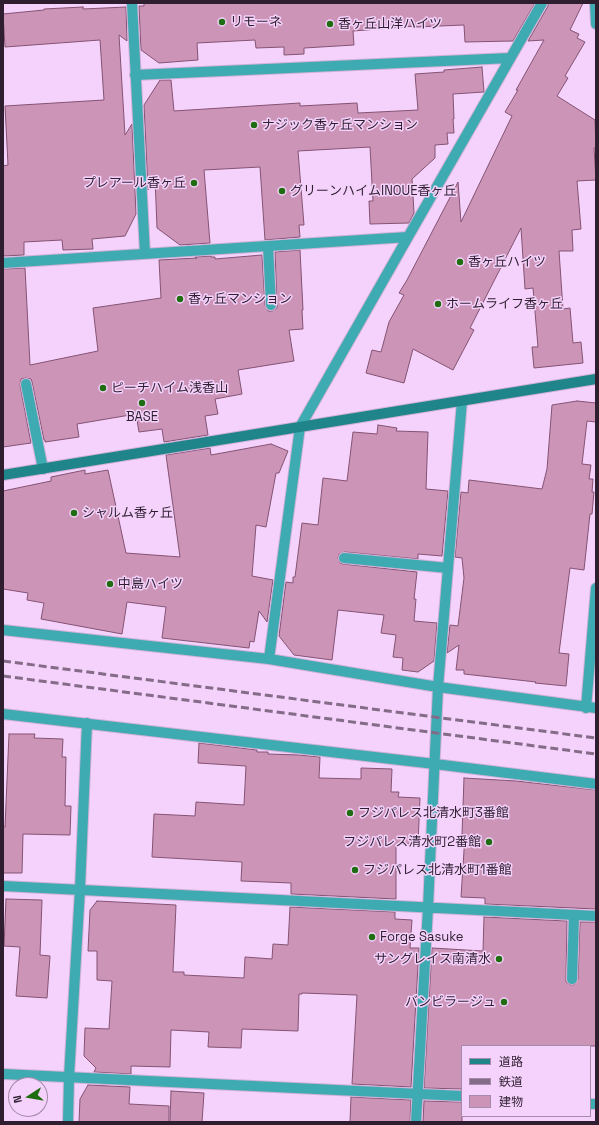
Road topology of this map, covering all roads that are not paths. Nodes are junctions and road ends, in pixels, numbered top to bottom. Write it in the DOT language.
graph roads {
  1 [pos="132,3"];
  2 [pos="542,3"];
  3 [pos="595,3"];
  4 [pos="596,24"];
  5 [pos="510,58"];
  6 [pos="135,75"];
  7 [pos="408,237"];
  8 [pos="268,246"];
  9 [pos="145,254"];
  10 [pos="3,263"];
  11 [pos="271,305"];
  12 [pos="596,379"];
  13 [pos="26,384"];
  14 [pos="462,401"];
  15 [pos="300,427"];
  16 [pos="43,468"];
  17 [pos="3,475"];
  18 [pos="344,558"];
  19 [pos="448,568"];
  20 [pos="596,588"];
  21 [pos="3,630"];
  22 [pos="269,659"];
  23 [pos="438,687"];
  24 [pos="591,708"];
  25 [pos="3,714"];
  26 [pos="87,723"];
  27 [pos="435,764"];
  28 [pos="596,784"];
  29 [pos="3,886"];
  30 [pos="80,889"];
  31 [pos="428,908"];
  32 [pos="574,915"];
  33 [pos="596,916"];
  34 [pos="572,979"];
  35 [pos="3,1074"];
  36 [pos="70,1076"];
  37 [pos="418,1093"];
  38 [pos="461,1096"];
  39 [pos="68,1122"];
  40 [pos="416,1122"];
  1 -- 6 [label="street"];
  2 -- 5 [label="street"];
  3 -- 4 [label="street"];
  5 -- 6 [label="street"];
  5 -- 7 [label="street"];
  6 -- 9 [label="street"];
  7 -- 8 [label="street"];
  7 -- 15 [label="street"];
  8 -- 9 [label="street"];
  8 -- 11 [label="street"];
  9 -- 10 [label="street"];
  12 -- 14 [label="street"];
  13 -- 16 [label="street"];
  14 -- 15 [label="street"];
  14 -- 19 [label="street"];
  15 -- 16 [label="street"];
  15 -- 22 [label="street"];
  16 -- 17 [label="street"];
  18 -- 19 [label="street"];
  19 -- 23 [label="street"];
  20 -- 24 [label="street"];
  21 -- 22 [label="street"];
  22 -- 23 [label="street"];
  23 -- 24 [label="street"];
  23 -- 27 [label="street"];
  25 -- 26 [label="street"];
  26 -- 27 [label="street"];
  26 -- 30 [label="street"];
  27 -- 28 [label="street"];
  27 -- 31 [label="street"];
  29 -- 30 [label="street"];
  30 -- 31 [label="street"];
  30 -- 36 [label="street"];
  31 -- 32 [label="street"];
  31 -- 37 [label="street"];
  32 -- 33 [label="street"];
  32 -- 34 [label="street"];
  35 -- 36 [label="street"];
  36 -- 37 [label="street"];
  36 -- 39 [label="street"];
  37 -- 38 [label="street"];
  37 -- 40 [label="street"];
}
